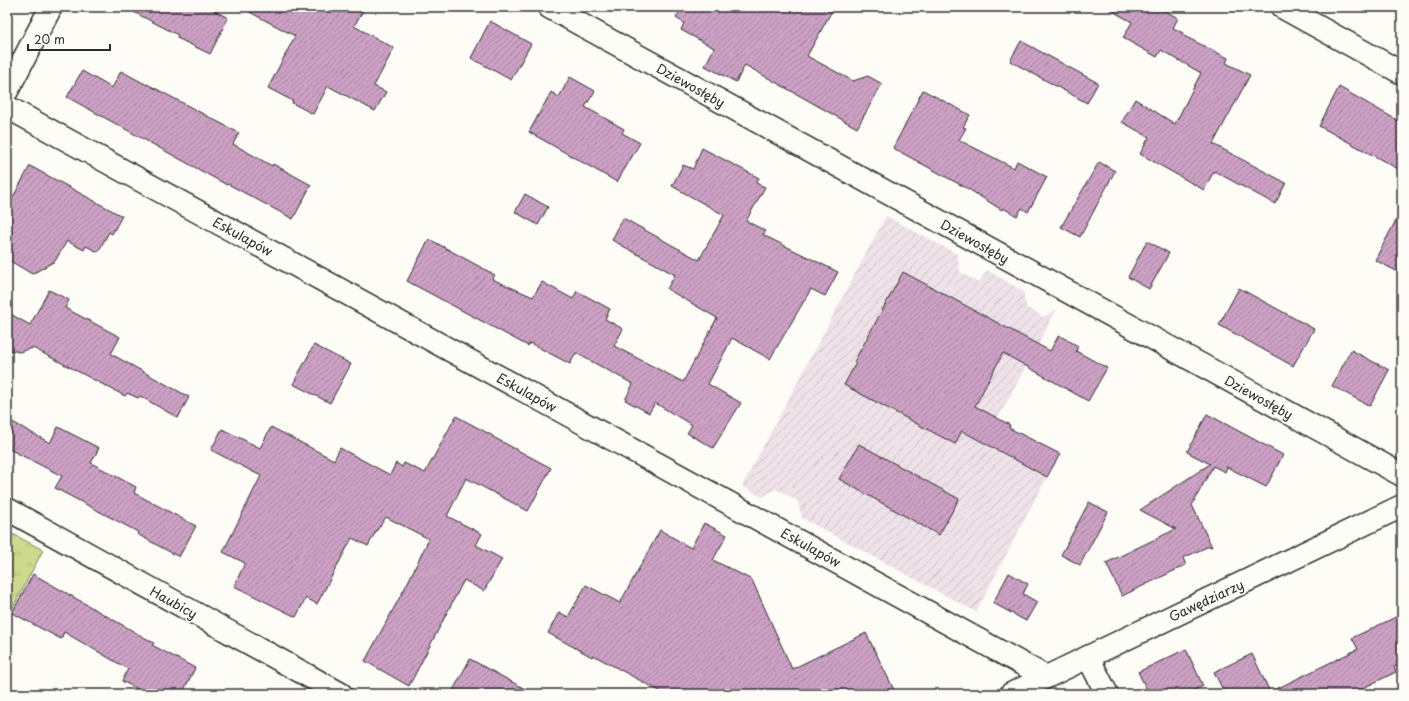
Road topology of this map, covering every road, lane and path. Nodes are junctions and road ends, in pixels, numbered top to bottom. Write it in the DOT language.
graph roads {
  1 [pos="51,7"];
  2 [pos="549,7"];
  3 [pos="1282,7"];
  4 [pos="1402,73"];
  5 [pos="7,91"];
  6 [pos="7,107"];
  7 [pos="1402,475"];
  8 [pos="1402,506"];
  9 [pos="7,509"];
  10 [pos="1088,657"];
  11 [pos="1046,677"];
  12 [pos="341,694"];
  13 [pos="1011,694"];
  14 [pos="1106,694"];
  1 -- 5 [label="street"];
  2 -- 7 [label="street, Dziewosłęby"];
  3 -- 4 [label="street"];
  6 -- 11 [label="street, Eskulapów"];
  8 -- 10 [label="street, Gawędziarzy"];
  9 -- 12 [label="street, Haubicy"];
  10 -- 11 [label="street, Gawędziarzy"];
  10 -- 14 [label="street"];
  11 -- 13 [label="street, Gawędziarzy"];
}
